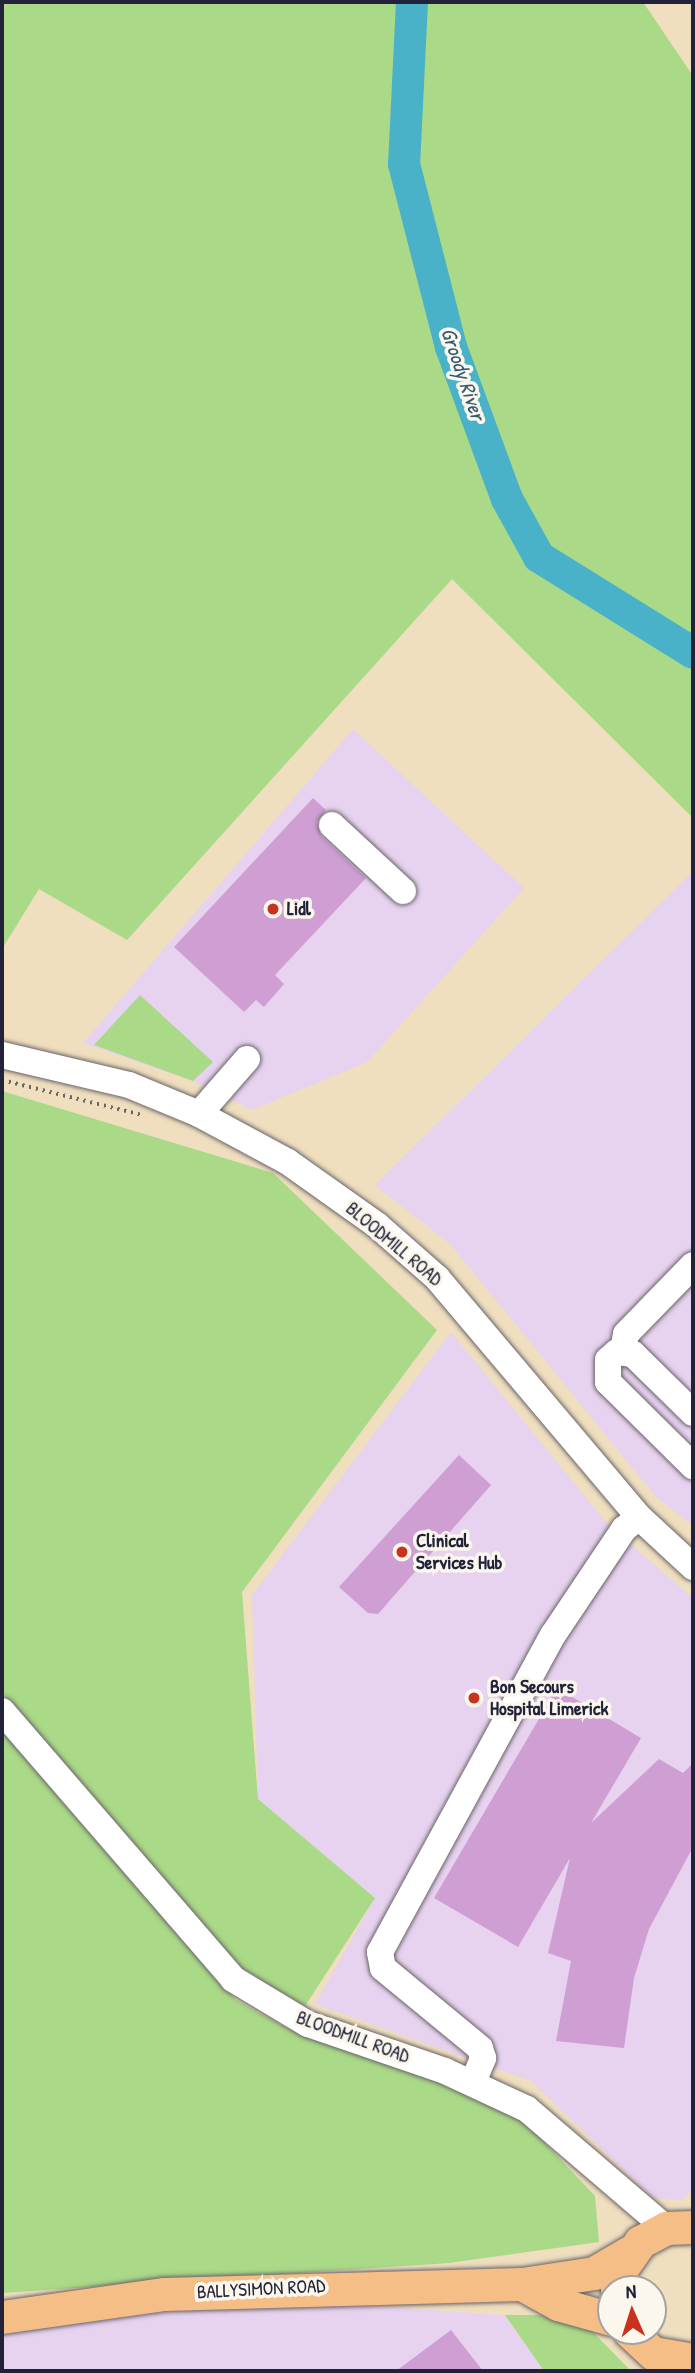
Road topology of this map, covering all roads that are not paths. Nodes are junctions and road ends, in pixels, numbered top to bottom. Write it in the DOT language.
graph roads {
  1 [pos="332,825"];
  2 [pos="403,891"];
  3 [pos="2,1055"];
  4 [pos="247,1059"];
  5 [pos="199,1114"];
  6 [pos="693,1265"];
  7 [pos="623,1351"];
  8 [pos="693,1413"];
  9 [pos="693,1466"];
  10 [pos="639,1517"];
  11 [pos="691,1562"];
  12 [pos="2,1712"];
  13 [pos="472,2082"];
  14 [pos="667,2232"];
  15 [pos="629,2275"];
  16 [pos="522,2284"];
  17 [pos="597,2315"];
  18 [pos="2,2317"];
  19 [pos="639,2345"];
  20 [pos="693,2360"];
  21 [pos="652,2362"];
  1 -- 2 [label="street"];
  3 -- 5 [label="street, BLOODMILL ROAD"];
  4 -- 5 [label="street"];
  5 -- 10 [label="street, BLOODMILL ROAD"];
  6 -- 7 [label="street"];
  7 -- 8 [label="street"];
  7 -- 9 [label="street"];
  10 -- 11 [label="street, BLOODMILL ROAD"];
  10 -- 13 [label="street"];
  12 -- 13 [label="street, BLOODMILL ROAD"];
  13 -- 14 [label="street, BLOODMILL ROAD"];
  14 -- 15 [label="main road"];
  14 -- 16 [label="main road, BALLYSIMON ROAD"];
  16 -- 17 [label="main road"];
  16 -- 18 [label="main road, BALLYSIMON ROAD"];
  19 -- 21 [label="main road"];
  20 -- 21 [label="main road"];
}
